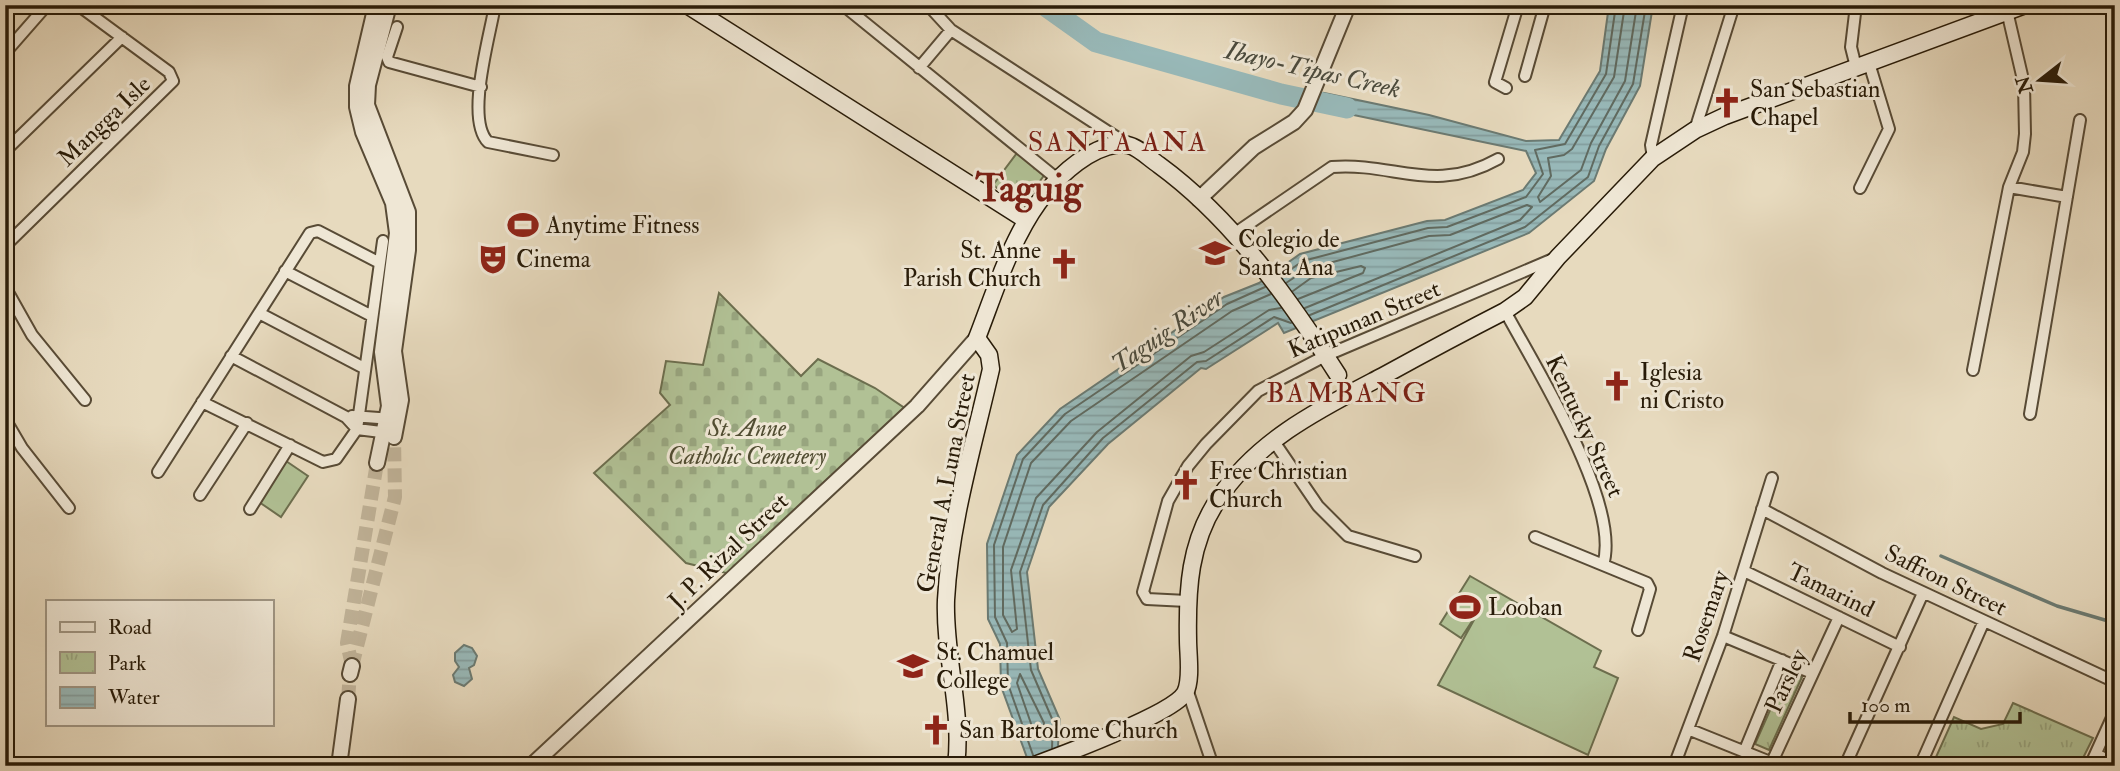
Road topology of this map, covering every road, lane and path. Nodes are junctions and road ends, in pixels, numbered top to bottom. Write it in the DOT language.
graph roads {
  1 [pos="47,5"];
  2 [pos="78,5"];
  3 [pos="376,5"];
  4 [pos="389,5"];
  5 [pos="495,5"];
  6 [pos="687,5"];
  7 [pos="843,5"];
  8 [pos="928,5"];
  9 [pos="1348,5"];
  10 [pos="1518,5"];
  11 [pos="1545,5"];
  12 [pos="1683,5"];
  13 [pos="1734,5"];
  14 [pos="1856,5"];
  15 [pos="2025,5"];
  16 [pos="2007,11"];
  17 [pos="397,27"];
  18 [pos="950,30"];
  19 [pos="122,37"];
  20 [pos="5,54"];
  21 [pos="1863,65"];
  22 [pos="919,68"];
  23 [pos="1525,76"];
  24 [pos="481,87"];
  25 [pos="1506,88"];
  26 [pos="2080,120"];
  27 [pos="1695,130"];
  28 [pos="1127,144"];
  29 [pos="5,151"];
  30 [pos="553,155"];
  31 [pos="1653,158"];
  32 [pos="1497,159"];
  33 [pos="1056,178"];
  34 [pos="2009,187"];
  35 [pos="1860,188"];
  36 [pos="2067,197"];
  37 [pos="1199,198"];
  38 [pos="1026,220"];
  39 [pos="1234,234"];
  40 [pos="383,242"];
  41 [pos="5,246"];
  42 [pos="1558,257"];
  43 [pos="378,262"];
  44 [pos="285,271"];
  45 [pos="5,286"];
  46 [pos="1505,311"];
  47 [pos="259,313"];
  48 [pos="370,315"];
  49 [pos="978,338"];
  50 [pos="231,356"];
  51 [pos="1325,356"];
  52 [pos="364,368"];
  53 [pos="1973,370"];
  54 [pos="1343,386"];
  55 [pos="85,400"];
  56 [pos="202,402"];
  57 [pos="2030,414"];
  58 [pos="358,415"];
  59 [pos="346,417"];
  60 [pos="5,419"];
  61 [pos="247,423"];
  62 [pos="392,428"];
  63 [pos="357,429"];
  64 [pos="1273,440"];
  65 [pos="290,445"];
  66 [pos="377,463"];
  67 [pos="158,472"];
  68 [pos="1772,478"];
  69 [pos="200,495"];
  70 [pos="69,508"];
  71 [pos="250,509"];
  72 [pos="1762,509"];
  73 [pos="1535,537"];
  74 [pos="1415,556"];
  75 [pos="1604,565"];
  76 [pos="1744,570"];
  77 [pos="1923,593"];
  78 [pos="1187,601"];
  79 [pos="1839,617"];
  80 [pos="1984,621"];
  81 [pos="1638,630"];
  82 [pos="1723,636"];
  83 [pos="1900,648"];
  84 [pos="1782,660"];
  85 [pos="1812,673"];
  86 [pos="2115,682"];
  87 [pos="1186,686"];
  88 [pos="348,699"];
  89 [pos="2115,711"];
  90 [pos="1688,729"];
  91 [pos="1745,750"];
  92 [pos="2096,754"];
  93 [pos="1776,764"];
  94 [pos="2115,764"];
  95 [pos="339,766"];
  96 [pos="531,766"];
  97 [pos="956,766"];
  98 [pos="1032,766"];
  99 [pos="1213,766"];
  100 [pos="1674,766"];
  101 [pos="1844,766"];
  102 [pos="1920,766"];
  103 [pos="2090,766"];
  1 -- 20 [label="street"];
  2 -- 19 [label="street, Mangga Isle"];
  3 -- 62 [label="street"];
  4 -- 62 [label="street"];
  5 -- 24 [label="street"];
  6 -- 38 [label="main road"];
  7 -- 22 [label="street"];
  8 -- 18 [label="street"];
  9 -- 37 [label="street"];
  10 -- 25 [label="street"];
  11 -- 23 [label="street"];
  12 -- 31 [label="street"];
  13 -- 27 [label="street"];
  14 -- 21 [label="street"];
  15 -- 16 [label="main road"];
  16 -- 21 [label="main road"];
  16 -- 34 [label="street"];
  17 -- 24 [label="street"];
  18 -- 22 [label="street"];
  18 -- 28 [label="street"];
  19 -- 29 [label="street"];
  19 -- 41 [label="street, Mangga Isle"];
  21 -- 27 [label="main road"];
  21 -- 35 [label="street"];
  22 -- 33 [label="street"];
  24 -- 30 [label="street"];
  26 -- 36 [label="street"];
  27 -- 31 [label="main road"];
  28 -- 33 [label="main road, J. P. Rizal Street"];
  28 -- 37 [label="main road"];
  31 -- 42 [label="main road"];
  32 -- 39 [label="street"];
  33 -- 38 [label="main road, J. P. Rizal Street"];
  34 -- 36 [label="street"];
  34 -- 53 [label="street"];
  36 -- 57 [label="street"];
  37 -- 39 [label="main road"];
  38 -- 49 [label="main road, J. P. Rizal Street"];
  39 -- 51 [label="main road"];
  40 -- 43 [label="street"];
  42 -- 46 [label="main road"];
  42 -- 51 [label="street, Katipunan Street"];
  43 -- 44 [label="street"];
  43 -- 48 [label="street"];
  44 -- 47 [label="street"];
  44 -- 48 [label="street"];
  45 -- 55 [label="street"];
  46 -- 54 [label="main road"];
  46 -- 75 [label="street, Kentucky Street"];
  47 -- 50 [label="street"];
  47 -- 52 [label="street"];
  48 -- 52 [label="street"];
  49 -- 96 [label="street, J. P. Rizal Street"];
  49 -- 97 [label="main road, General A. Luna Street"];
  50 -- 56 [label="street"];
  50 -- 59 [label="street"];
  51 -- 54 [label="main road"];
  51 -- 78 [label="street, Katipunan Street"];
  52 -- 58 [label="street"];
  54 -- 64 [label="main road"];
  56 -- 61 [label="street"];
  56 -- 67 [label="street"];
  58 -- 59 [label="street"];
  58 -- 62 [label="street"];
  58 -- 63 [label="street"];
  59 -- 63 [label="street"];
  60 -- 70 [label="street"];
  61 -- 65 [label="street"];
  61 -- 69 [label="street"];
  62 -- 63 [label="street"];
  62 -- 66 [label="street"];
  63 -- 65 [label="street"];
  64 -- 74 [label="street"];
  64 -- 78 [label="main road"];
  65 -- 71 [label="street"];
  68 -- 72 [label="street, Rosemary"];
  72 -- 76 [label="street, Rosemary"];
  72 -- 77 [label="street, Saffron Street"];
  73 -- 75 [label="street"];
  75 -- 81 [label="street"];
  76 -- 79 [label="street, Tamarind"];
  76 -- 82 [label="street, Rosemary"];
  77 -- 80 [label="street, Saffron Street"];
  77 -- 83 [label="street"];
  78 -- 87 [label="main road"];
  79 -- 83 [label="street, Tamarind"];
  79 -- 85 [label="street, Parsley"];
  80 -- 86 [label="street, Saffron Street"];
  80 -- 102 [label="street"];
  82 -- 84 [label="street"];
  82 -- 90 [label="street, Rosemary"];
  83 -- 101 [label="street"];
  84 -- 85 [label="street"];
  84 -- 91 [label="street"];
  85 -- 93 [label="street, Parsley"];
  87 -- 98 [label="main road"];
  87 -- 99 [label="street"];
  88 -- 95 [label="street"];
  89 -- 92 [label="street"];
  90 -- 91 [label="street"];
  90 -- 100 [label="street, Rosemary"];
  91 -- 93 [label="street"];
  92 -- 94 [label="street"];
  92 -- 103 [label="street"];
}
